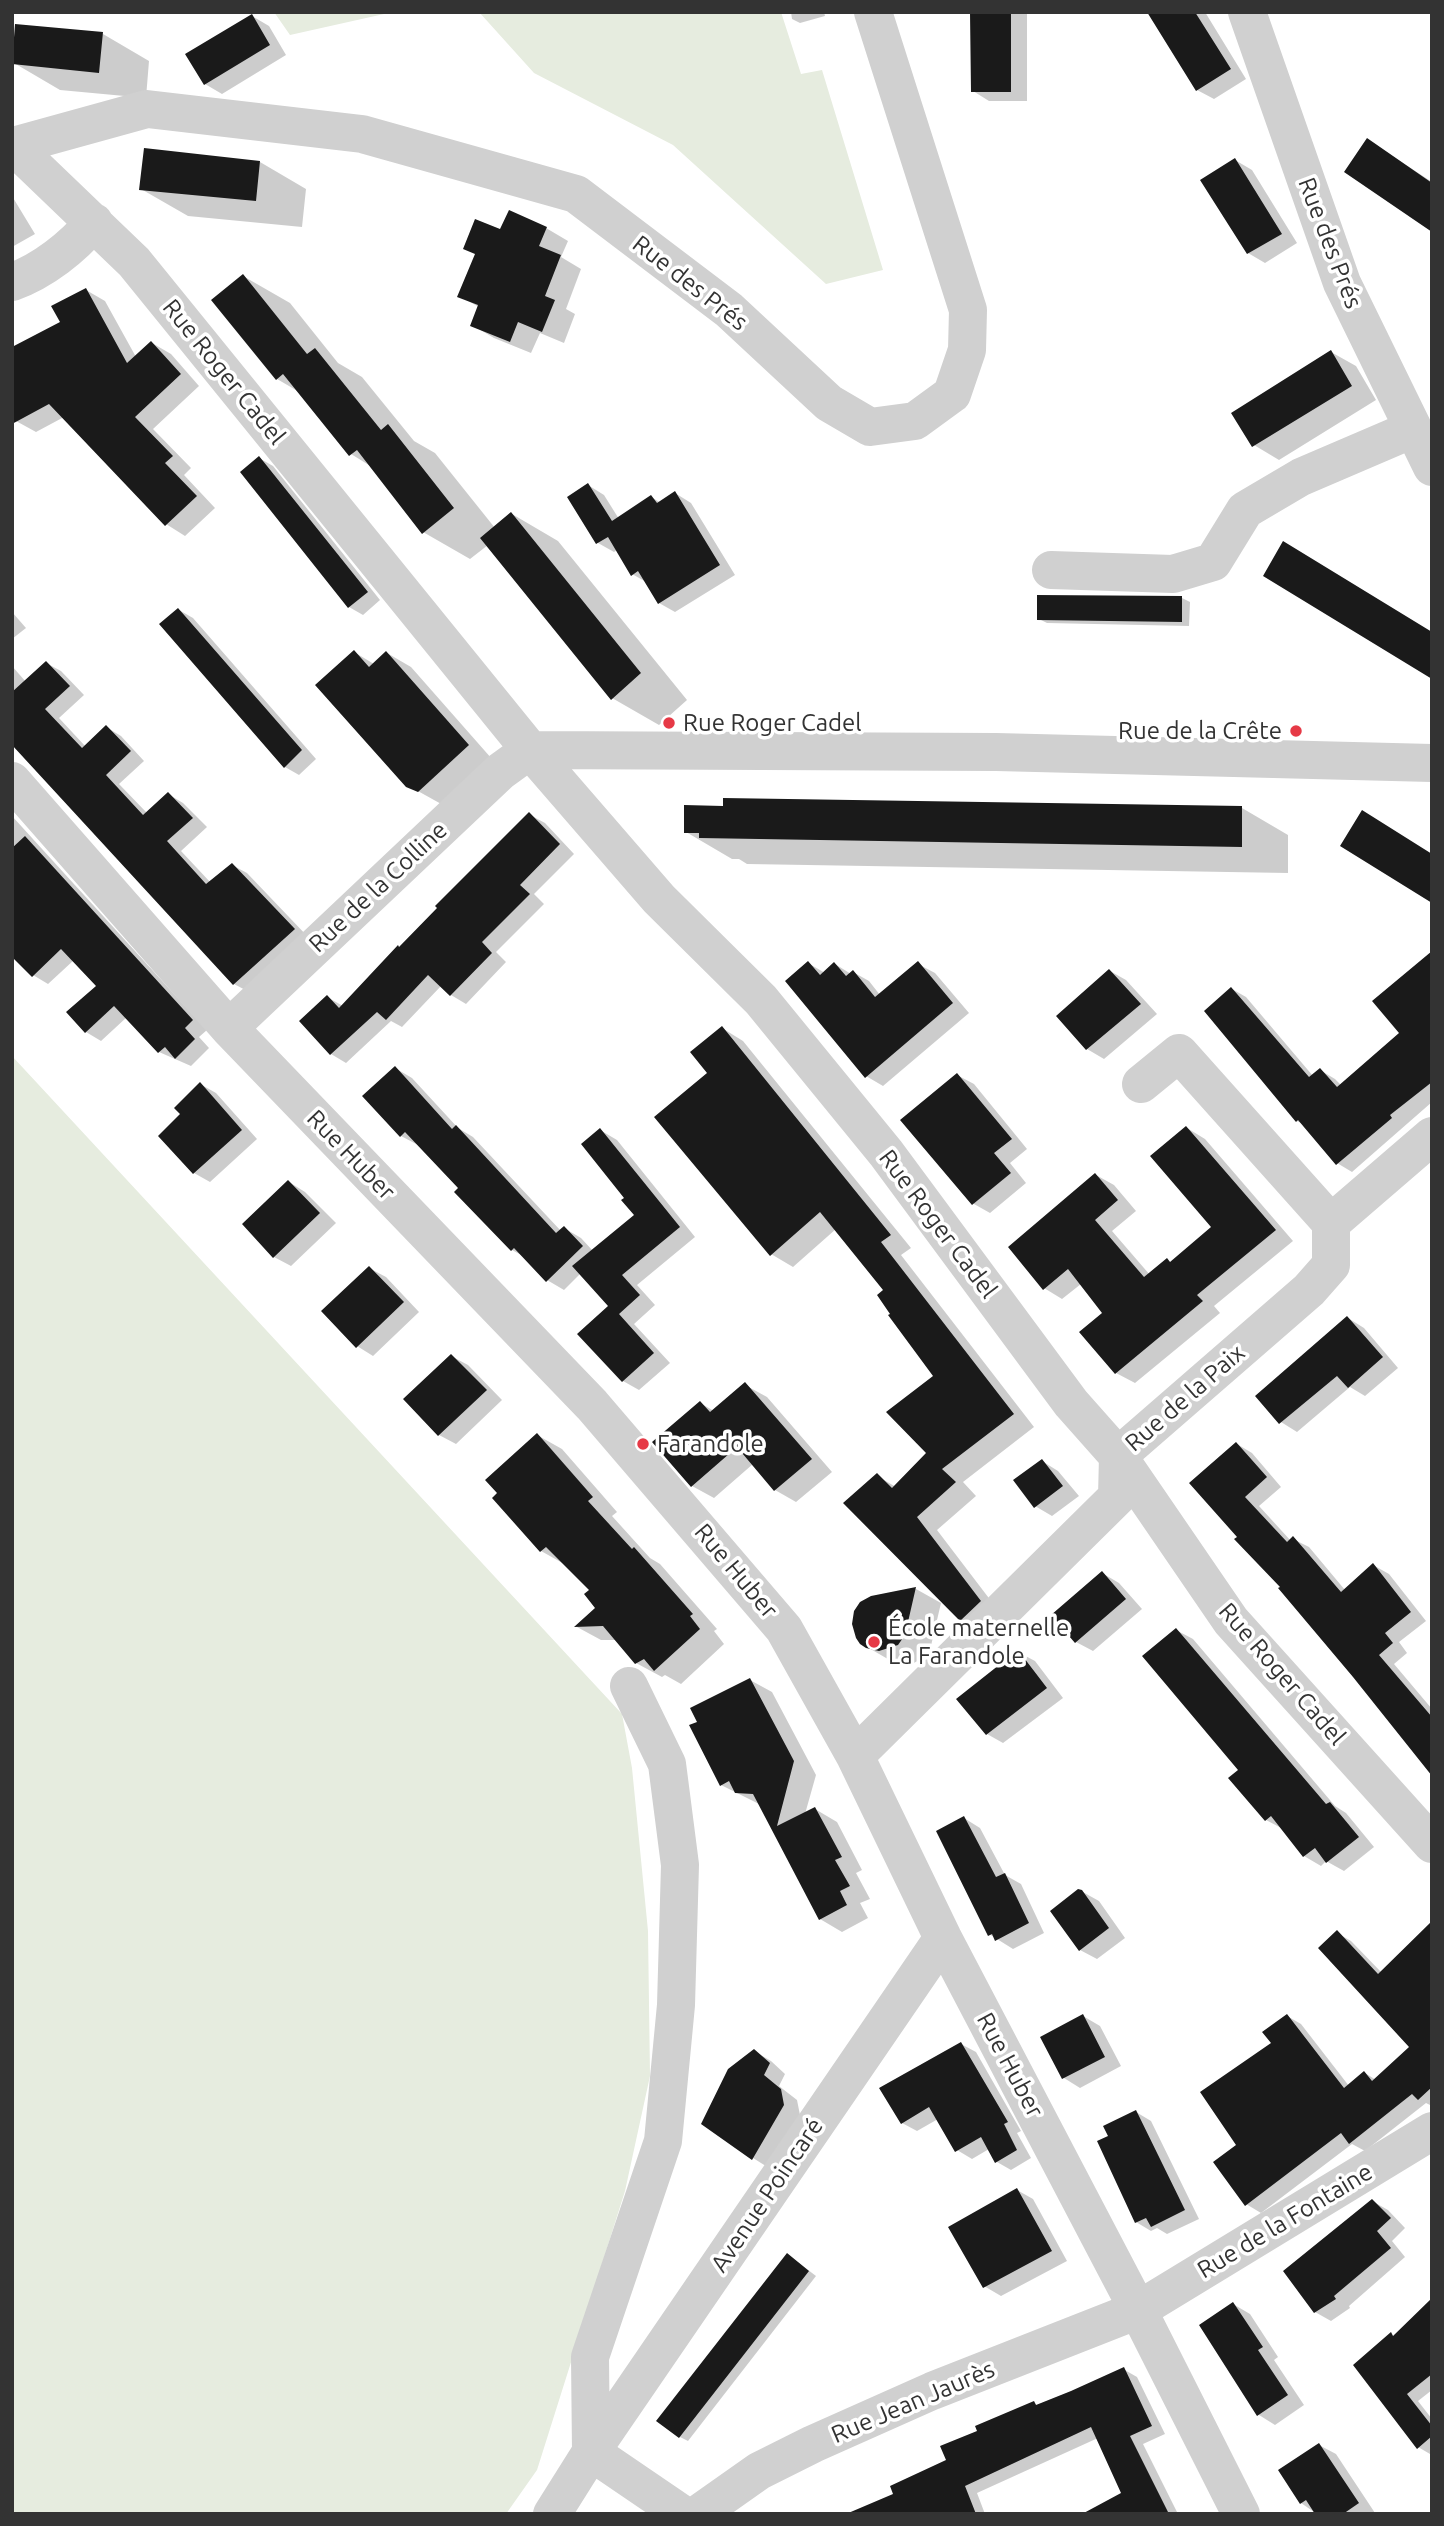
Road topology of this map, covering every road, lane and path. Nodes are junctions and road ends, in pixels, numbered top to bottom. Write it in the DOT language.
graph roads {
  1 [pos="873,12"];
  2 [pos="1247,12"];
  3 [pos="13,146"];
  4 [pos="94,222"];
  5 [pos="12,282"];
  6 [pos="1413,429"];
  7 [pos="1432,467"];
  8 [pos="1051,570"];
  9 [pos="530,750"];
  10 [pos="1432,763"];
  11 [pos="12,781"];
  12 [pos="229,1028"];
  13 [pos="1141,1084"];
  14 [pos="1432,1136"];
  15 [pos="1331,1223"];
  16 [pos="1118,1455"];
  17 [pos="629,1686"];
  18 [pos="855,1756"];
  19 [pos="1432,1844"];
  20 [pos="943,1938"];
  21 [pos="1432,2131"];
  22 [pos="1138,2310"];
  23 [pos="591,2452"];
  24 [pos="552,2514"];
  25 [pos="682,2514"];
  26 [pos="698,2514"];
  27 [pos="1241,2514"];
  1 -- 3 [label="street, Rue des Prés"];
  2 -- 6 [label="street, Rue des Prés"];
  3 -- 4 [label="street, Rue Roger Cadel"];
  4 -- 5 [label="street"];
  4 -- 9 [label="street, Rue Roger Cadel"];
  6 -- 7 [label="street, Rue des Prés"];
  6 -- 8 [label="street"];
  9 -- 10 [label="street"];
  9 -- 12 [label="street, Rue de la Colline"];
  9 -- 16 [label="street, Rue Roger Cadel"];
  11 -- 12 [label="street, Rue Huber"];
  12 -- 18 [label="street, Rue Huber"];
  13 -- 15 [label="street"];
  14 -- 15 [label="street"];
  15 -- 16 [label="street, Rue de la Paix"];
  16 -- 18 [label="street, Rue de la Paix"];
  16 -- 19 [label="street, Rue Roger Cadel"];
  17 -- 23 [label="street"];
  18 -- 20 [label="street, Rue Huber"];
  20 -- 22 [label="street, Rue Huber"];
  20 -- 23 [label="street, Avenue Poincaré"];
  21 -- 22 [label="street, Rue de la Fontaine"];
  22 -- 26 [label="street, Rue Jean Jaurès"];
  22 -- 27 [label="street, Rue Huber"];
  23 -- 24 [label="street, Avenue Poincaré"];
  23 -- 25 [label="street"];
}
